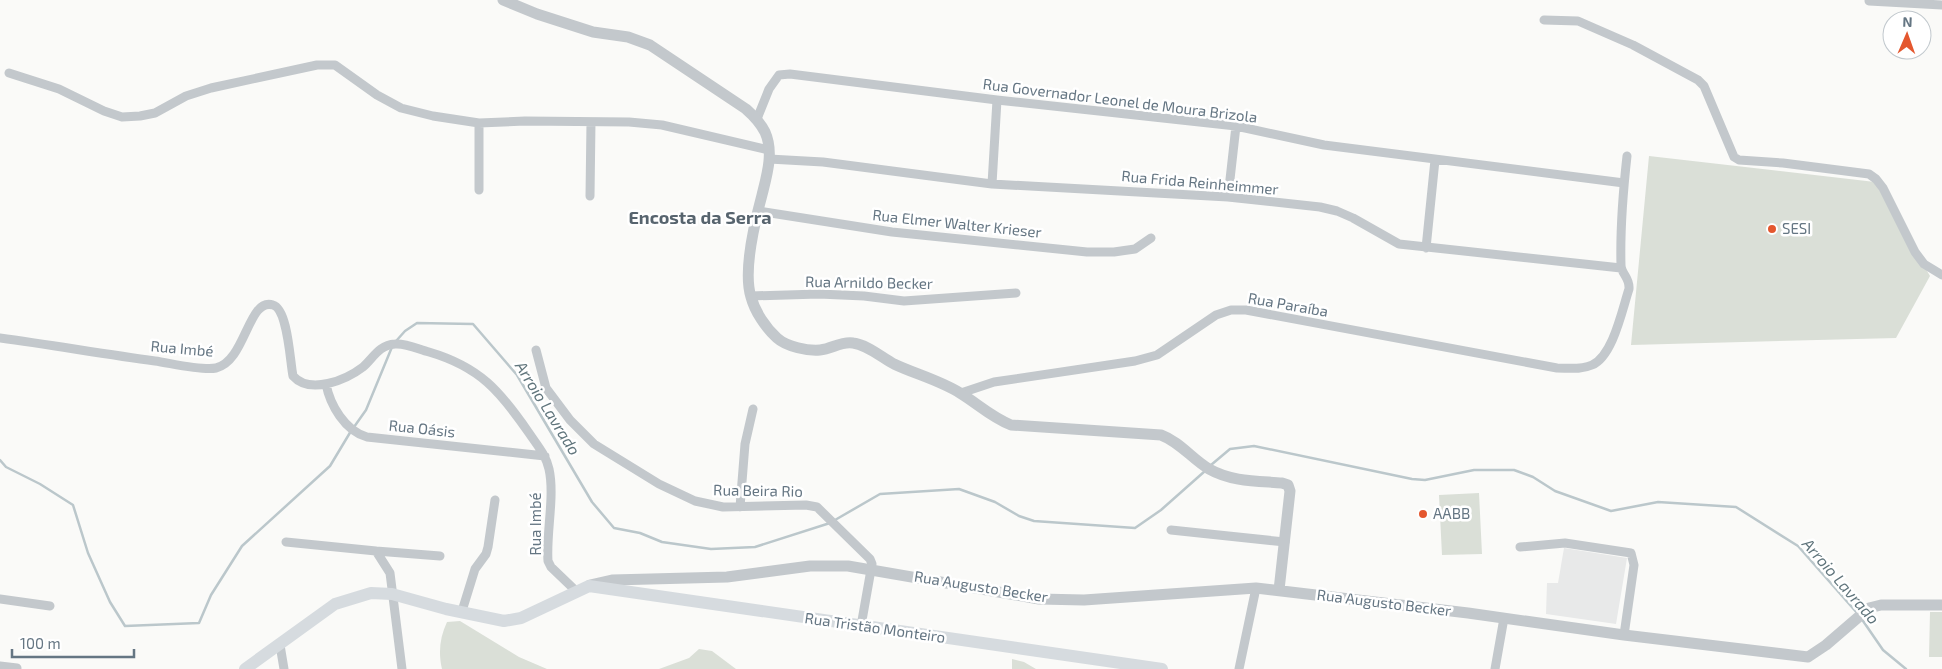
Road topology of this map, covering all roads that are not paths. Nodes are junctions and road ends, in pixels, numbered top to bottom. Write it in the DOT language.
graph roads {
  1 [pos="503,0"];
  2 [pos="1869,1"];
  3 [pos="1929,2"];
  4 [pos="1942,5"];
  5 [pos="1544,20"];
  6 [pos="9,73"];
  7 [pos="997,100"];
  8 [pos="757,119"];
  9 [pos="591,122"];
  10 [pos="479,123"];
  11 [pos="1236,126"];
  12 [pos="769,154"];
  13 [pos="1627,156"];
  14 [pos="1435,160"];
  15 [pos="1624,183"];
  16 [pos="992,184"];
  17 [pos="479,190"];
  18 [pos="590,196"];
  19 [pos="1228,197"];
  20 [pos="758,210"];
  21 [pos="1151,238"];
  22 [pos="1426,248"];
  23 [pos="1621,268"];
  24 [pos="1942,275"];
  25 [pos="1016,293"];
  26 [pos="750,296"];
  27 [pos="0,338"];
  28 [pos="536,350"];
  29 [pos="326,384"];
  30 [pos="961,393"];
  31 [pos="753,409"];
  32 [pos="545,456"];
  33 [pos="495,500"];
  34 [pos="740,507"];
  35 [pos="1171,530"];
  36 [pos="286,542"];
  37 [pos="1284,542"];
  38 [pos="1520,547"];
  39 [pos="376,551"];
  40 [pos="440,556"];
  41 [pos="871,570"];
  42 [pos="589,586"];
  43 [pos="1256,588"];
  44 [pos="1279,590"];
  45 [pos="576,591"];
  46 [pos="392,594"];
  47 [pos="0,599"];
  48 [pos="1942,605"];
  49 [pos="50,606"];
  50 [pos="462,611"];
  51 [pos="1504,618"];
  52 [pos="861,626"];
  53 [pos="1624,635"];
  54 [pos="280,645"];
  55 [pos="1807,663"];
  56 [pos="0,666"];
  57 [pos="1129,666"];
  58 [pos="17,668"];
  59 [pos="245,669"];
  60 [pos="284,669"];
  61 [pos="402,669"];
  62 [pos="1162,669"];
  63 [pos="1240,669"];
  64 [pos="1495,669"];
  1 -- 8 [label="street"];
  2 -- 3 [label="street"];
  3 -- 4 [label="street"];
  5 -- 24 [label="street"];
  6 -- 10 [label="street, Rua Frida Reinheimmer"];
  7 -- 8 [label="street, Rua Governador Leonel de Moura Brizola"];
  7 -- 11 [label="street, Rua Governador Leonel de Moura Brizola"];
  7 -- 16 [label="street"];
  8 -- 12 [label="street"];
  9 -- 10 [label="street, Rua Frida Reinheimmer"];
  9 -- 12 [label="street, Rua Frida Reinheimmer"];
  9 -- 18 [label="street"];
  10 -- 17 [label="street"];
  11 -- 14 [label="street, Rua Governador Leonel de Moura Brizola"];
  11 -- 19 [label="street"];
  12 -- 16 [label="street, Rua Frida Reinheimmer"];
  12 -- 20 [label="street"];
  13 -- 15 [label="street"];
  14 -- 15 [label="street, Rua Governador Leonel de Moura Brizola"];
  14 -- 22 [label="street"];
  15 -- 23 [label="street"];
  16 -- 19 [label="street, Rua Frida Reinheimmer"];
  19 -- 22 [label="street, Rua Frida Reinheimmer"];
  20 -- 21 [label="street, Rua Elmer Walter Krieser"];
  20 -- 26 [label="street"];
  22 -- 23 [label="street, Rua Frida Reinheimmer"];
  23 -- 30 [label="street, Rua Paraíba"];
  25 -- 26 [label="street, Rua Arnildo Becker"];
  26 -- 30 [label="street"];
  27 -- 29 [label="street, Rua Imbé"];
  28 -- 34 [label="street, Rua Beira Rio"];
  29 -- 32 [label="street, Rua Oásis"];
  29 -- 32 [label="street, Rua Imbé"];
  30 -- 37 [label="street"];
  31 -- 34 [label="street"];
  32 -- 45 [label="street, Rua Imbé"];
  33 -- 50 [label="street"];
  34 -- 41 [label="street, Rua Beira Rio"];
  35 -- 37 [label="street"];
  36 -- 39 [label="street"];
  37 -- 44 [label="street"];
  38 -- 53 [label="street"];
  39 -- 40 [label="street"];
  39 -- 46 [label="street"];
  41 -- 42 [label="street, Rua Augusto Becker"];
  41 -- 43 [label="street, Rua Augusto Becker"];
  41 -- 52 [label="street"];
  42 -- 45 [label="main road, Rua Augusto Becker"];
  42 -- 52 [label="main road, Rua Tristão Monteiro"];
  43 -- 44 [label="street, Rua Augusto Becker"];
  43 -- 63 [label="street"];
  44 -- 51 [label="street, Rua Augusto Becker"];
  45 -- 50 [label="main road, Rua Augusto Becker"];
  46 -- 50 [label="main road, Rua Augusto Becker"];
  46 -- 54 [label="main road, Rua Augusto Becker"];
  46 -- 61 [label="street"];
  47 -- 49 [label="street"];
  48 -- 55 [label="street"];
  51 -- 53 [label="street, Rua Augusto Becker"];
  51 -- 64 [label="street"];
  52 -- 57 [label="main road, Rua Tristão Monteiro"];
  53 -- 55 [label="street, Rua Augusto Becker"];
  54 -- 59 [label="main road, Rua Augusto Becker"];
  54 -- 60 [label="street"];
  56 -- 58 [label="street"];
  57 -- 62 [label="main road, Rua Tristão Monteiro"];
}
